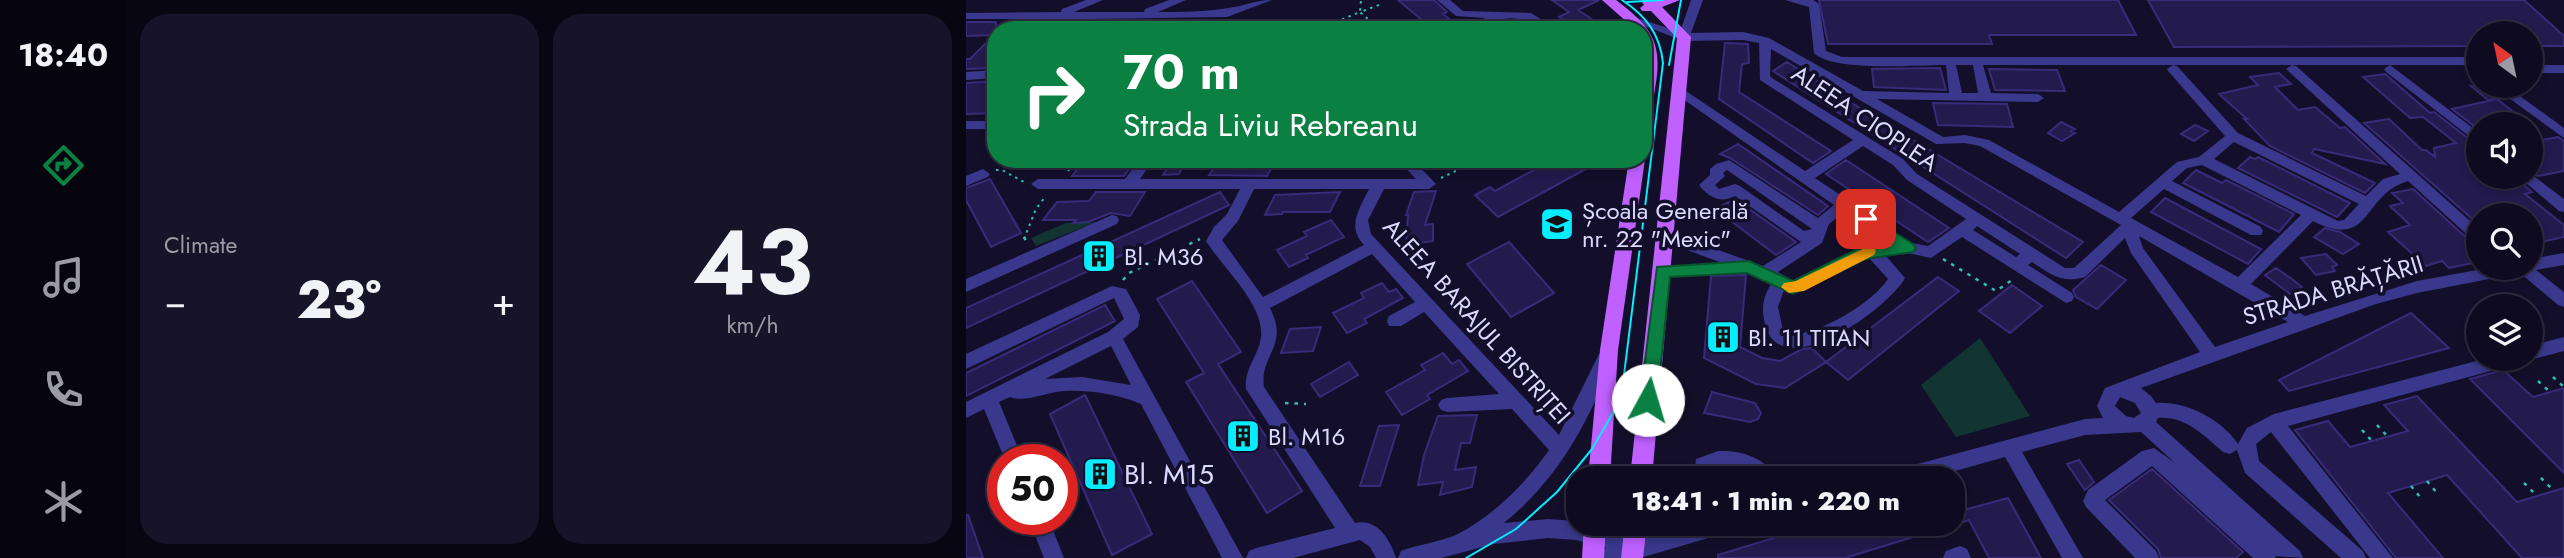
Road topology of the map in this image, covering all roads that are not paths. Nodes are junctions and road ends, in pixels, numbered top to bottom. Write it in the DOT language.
graph roads {
  1 [pos="1097,0"];
  2 [pos="1180,0"];
  3 [pos="1266,0"];
  4 [pos="1443,0"];
  5 [pos="1608,0"];
  6 [pos="1674,0"];
  7 [pos="1697,0"];
  8 [pos="1791,0"];
  9 [pos="1651,3"];
  10 [pos="1047,15"];
  11 [pos="1081,15"];
  12 [pos="1137,15"];
  13 [pos="1501,15"];
  14 [pos="966,16"];
  15 [pos="1631,17"];
  16 [pos="1038,21"];
  17 [pos="1085,21"];
  18 [pos="1199,21"];
  19 [pos="1211,21"];
  20 [pos="1487,21"];
  21 [pos="1538,21"];
  22 [pos="1635,21"];
  23 [pos="1642,21"];
  24 [pos="1652,25"];
  25 [pos="1684,37"];
  26 [pos="1765,41"];
  27 [pos="2543,61"];
  28 [pos="2564,61"];
  29 [pos="1951,67"];
  30 [pos="1978,67"];
  31 [pos="2466,67"];
  32 [pos="2466,67"];
  33 [pos="2078,68"];
  34 [pos="2173,69"];
  35 [pos="2292,69"];
  36 [pos="2390,69"];
  37 [pos="2543,69"];
  38 [pos="2564,69"];
  39 [pos="987,75"];
  40 [pos="966,76"];
  41 [pos="1679,92"];
  42 [pos="1860,95"];
  43 [pos="1956,96"];
  44 [pos="1985,97"];
  45 [pos="2038,98"];
  46 [pos="2514,98"];
  47 [pos="966,125"];
  48 [pos="987,125"];
  49 [pos="2466,129"];
  50 [pos="2564,134"];
  51 [pos="2233,136"];
  52 [pos="1863,140"];
  53 [pos="2204,160"];
  54 [pos="1141,168"];
  55 [pos="1413,168"];
  56 [pos="1636,168"];
  57 [pos="983,174"];
  58 [pos="2409,176"];
  59 [pos="1804,178"];
  60 [pos="966,181"];
  61 [pos="2162,182"];
  62 [pos="1038,184"];
  63 [pos="1129,184"];
  64 [pos="1250,184"];
  65 [pos="1379,184"];
  66 [pos="2541,189"];
  67 [pos="2368,203"];
  68 [pos="1844,205"];
  69 [pos="2564,207"];
  70 [pos="2311,214"];
  71 [pos="1976,219"];
  72 [pos="1112,220"];
  73 [pos="2124,223"];
  74 [pos="2466,226"];
  75 [pos="1818,230"];
  76 [pos="1962,230"];
  77 [pos="2256,231"];
  78 [pos="1665,236"];
  79 [pos="1373,247"];
  80 [pos="1908,248"];
  81 [pos="1871,250"];
  82 [pos="2031,254"];
  83 [pos="2557,260"];
  84 [pos="2021,268"];
  85 [pos="1756,270"];
  86 [pos="1662,272"];
  87 [pos="2564,274"];
  88 [pos="2466,278"];
  89 [pos="2538,280"];
  90 [pos="1782,283"];
  91 [pos="2241,284"];
  92 [pos="966,286"];
  93 [pos="2066,297"];
  94 [pos="2564,302"];
  95 [pos="1425,304"];
  96 [pos="1260,306"];
  97 [pos="1395,321"];
  98 [pos="2303,323"];
  99 [pos="1114,337"];
  100 [pos="2564,344"];
  101 [pos="1609,350"];
  102 [pos="2543,350"];
  103 [pos="2211,355"];
  104 [pos="966,362"];
  105 [pos="2167,370"];
  106 [pos="2466,371"];
  107 [pos="2122,390"];
  108 [pos="989,399"];
  109 [pos="1147,399"];
  110 [pos="1513,401"];
  111 [pos="1447,405"];
  112 [pos="2106,406"];
  113 [pos="966,410"];
  114 [pos="2141,415"];
  115 [pos="2274,422"];
  116 [pos="2085,427"];
  117 [pos="1007,444"];
  118 [pos="2230,446"];
  119 [pos="2010,448"];
  120 [pos="1561,450"];
  121 [pos="1600,466"];
  122 [pos="1642,466"];
  123 [pos="1703,466"];
  124 [pos="1752,466"];
  125 [pos="1943,466"];
  126 [pos="1566,527"];
  127 [pos="1350,533"];
  128 [pos="1045,535"];
  129 [pos="1594,536"];
  130 [pos="1607,536"];
  131 [pos="1635,536"];
  132 [pos="1690,536"];
  133 [pos="1461,543"];
  134 [pos="1633,554"];
  135 [pos="2273,555"];
  136 [pos="1054,558"];
  137 [pos="1233,558"];
  138 [pos="1256,558"];
  139 [pos="1386,558"];
  140 [pos="1408,558"];
  141 [pos="1593,558"];
  142 [pos="1605,558"];
  143 [pos="1953,558"];
  144 [pos="1961,558"];
  145 [pos="2073,558"];
  146 [pos="2149,558"];
  147 [pos="2356,558"];
  148 [pos="2383,558"];
  1 -- 10 [label="street"];
  2 -- 12 [label="street"];
  3 -- 19 [label="street"];
  4 -- 13 [label="street"];
  5 -- 15 [label="main road"];
  6 -- 9 [label="main road"];
  7 -- 25 [label="street"];
  8 -- 31 [label="street"];
  9 -- 15 [label="main road"];
  9 -- 25 [label="main road"];
  10 -- 11 [label="street"];
  10 -- 14 [label="street"];
  10 -- 16 [label="street"];
  11 -- 12 [label="street"];
  11 -- 17 [label="street"];
  12 -- 18 [label="street"];
  13 -- 20 [label="street"];
  13 -- 21 [label="street"];
  15 -- 22 [label="main road"];
  15 -- 23 [label="street"];
  24 -- 25 [label="street"];
  25 -- 26 [label="street"];
  25 -- 41 [label="main road"];
  26 -- 42 [label="street"];
  26 -- 52 [label="street, ALEEA CIOPLEA"];
  27 -- 28 [label="street"];
  29 -- 43 [label="street"];
  30 -- 44 [label="street"];
  32 -- 36 [label="street"];
  33 -- 34 [label="street"];
  34 -- 35 [label="street"];
  34 -- 51 [label="street"];
  35 -- 36 [label="street"];
  35 -- 58 [label="street"];
  36 -- 49 [label="street"];
  37 -- 38 [label="street"];
  39 -- 40 [label="street"];
  41 -- 59 [label="street"];
  41 -- 78 [label="main road"];
  42 -- 43 [label="street, ALEEA CIOPLEA"];
  42 -- 73 [label="street"];
  43 -- 44 [label="street, ALEEA CIOPLEA"];
  44 -- 45 [label="street, ALEEA CIOPLEA"];
  46 -- 50 [label="street"];
  47 -- 48 [label="street"];
  51 -- 53 [label="street, ALEEA CIOPLEA"];
  51 -- 67 [label="street"];
  52 -- 59 [label="street"];
  52 -- 71 [label="street, ALEEA CIOPLEA"];
  53 -- 61 [label="street, ALEEA CIOPLEA"];
  53 -- 70 [label="street"];
  54 -- 63 [label="street"];
  55 -- 65 [label="street"];
  56 -- 101 [label="main road"];
  57 -- 60 [label="street"];
  58 -- 67 [label="street"];
  58 -- 74 [label="street"];
  59 -- 68 [label="street"];
  61 -- 73 [label="street, ALEEA CIOPLEA"];
  61 -- 77 [label="street"];
  62 -- 63 [label="street"];
  63 -- 64 [label="street"];
  64 -- 65 [label="street"];
  64 -- 96 [label="street"];
  65 -- 79 [label="street, ALEEA BARAJUL BISTRIȚEI"];
  66 -- 69 [label="street"];
  67 -- 70 [label="street"];
  68 -- 75 [label="street"];
  68 -- 80 [label="street"];
  70 -- 91 [label="street"];
  71 -- 76 [label="street"];
  71 -- 82 [label="street, ALEEA CIOPLEA"];
  72 -- 92 [label="street"];
  73 -- 82 [label="street, ALEEA CIOPLEA"];
  73 -- 91 [label="street"];
  73 -- 103 [label="street"];
  75 -- 75 [label="lane"];
  75 -- 85 [label="street"];
  76 -- 80 [label="street"];
  76 -- 84 [label="street"];
  78 -- 85 [label="street"];
  78 -- 86 [label="main road"];
  79 -- 95 [label="street, ALEEA BARAJUL BISTRIȚEI"];
  79 -- 96 [label="street"];
  80 -- 81 [label="street"];
  81 -- 90 [label="street"];
  81 -- 90 [label="street"];
  82 -- 84 [label="street"];
  83 -- 87 [label="street"];
  84 -- 93 [label="street"];
  85 -- 86 [label="street"];
  85 -- 90 [label="street"];
  86 -- 122 [label="main road"];
  88 -- 98 [label="street, STRADA BRĂȚĂRII"];
  89 -- 94 [label="street"];
  91 -- 98 [label="street"];
  95 -- 97 [label="street"];
  95 -- 110 [label="street, ALEEA BARAJUL BISTRIȚEI"];
  96 -- 127 [label="street"];
  98 -- 103 [label="street, STRADA BRĂȚĂRII"];
  99 -- 104 [label="street"];
  99 -- 108 [label="street"];
  99 -- 109 [label="street"];
  100 -- 102 [label="street"];
  101 -- 120 [label="street"];
  101 -- 121 [label="main road"];
  103 -- 105 [label="street, STRADA BRĂȚĂRII"];
  105 -- 107 [label="street, STRADA BRĂȚĂRII"];
  105 -- 114 [label="street"];
  106 -- 115 [label="street"];
  107 -- 112 [label="street"];
  107 -- 114 [label="street"];
  108 -- 109 [label="street"];
  108 -- 113 [label="street"];
  108 -- 117 [label="street"];
  109 -- 137 [label="street"];
  110 -- 111 [label="street"];
  110 -- 120 [label="street, ALEEA BARAJUL BISTRIȚEI"];
  112 -- 114 [label="street"];
  112 -- 116 [label="street"];
  114 -- 116 [label="street"];
  114 -- 118 [label="street"];
  114 -- 135 [label="street"];
  115 -- 147 [label="street"];
  115 -- 148 [label="street"];
  116 -- 119 [label="street"];
  119 -- 125 [label="street"];
  119 -- 145 [label="street"];
  120 -- 133 [label="street"];
  123 -- 124 [label="street"];
  126 -- 133 [label="street"];
  127 -- 138 [label="street"];
  127 -- 139 [label="street"];
  128 -- 136 [label="street"];
  129 -- 141 [label="main road"];
  130 -- 134 [label="street"];
  131 -- 134 [label="main road"];
  132 -- 134 [label="street"];
  133 -- 140 [label="street"];
  134 -- 142 [label="street"];
  135 -- 146 [label="street"];
  143 -- 144 [label="street"];
}
